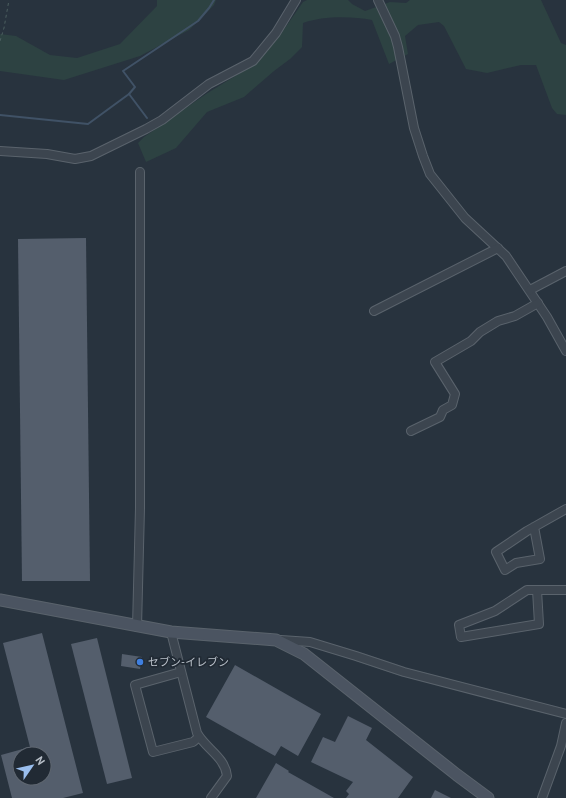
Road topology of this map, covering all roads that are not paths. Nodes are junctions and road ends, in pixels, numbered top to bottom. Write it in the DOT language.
graph roads {
  1 [pos="296,0"];
  2 [pos="378,0"];
  3 [pos="0,151"];
  4 [pos="140,172"];
  5 [pos="498,248"];
  6 [pos="566,271"];
  7 [pos="530,290"];
  8 [pos="538,303"];
  9 [pos="374,311"];
  10 [pos="566,351"];
  11 [pos="411,431"];
  12 [pos="566,509"];
  13 [pos="534,527"];
  14 [pos="537,590"];
  15 [pos="566,590"];
  16 [pos="0,600"];
  17 [pos="137,627"];
  18 [pos="171,632"];
  19 [pos="276,640"];
  20 [pos="181,672"];
  21 [pos="566,714"];
  22 [pos="566,724"];
  23 [pos="199,737"];
  24 [pos="211,798"];
  25 [pos="488,798"];
  26 [pos="542,798"];
  1 -- 3 [label="street"];
  2 -- 5 [label="street"];
  4 -- 17 [label="street"];
  5 -- 7 [label="street"];
  5 -- 9 [label="street"];
  6 -- 7 [label="street"];
  7 -- 8 [label="street"];
  8 -- 10 [label="street"];
  8 -- 11 [label="street"];
  12 -- 13 [label="street"];
  13 -- 13 [label="street"];
  14 -- 14 [label="street"];
  14 -- 15 [label="street"];
  16 -- 17 [label="street"];
  17 -- 18 [label="street"];
  18 -- 19 [label="street"];
  18 -- 20 [label="street"];
  19 -- 21 [label="street"];
  19 -- 25 [label="street"];
  20 -- 23 [label="street"];
  20 -- 23 [label="street"];
  22 -- 26 [label="street"];
  23 -- 24 [label="street"];
}
